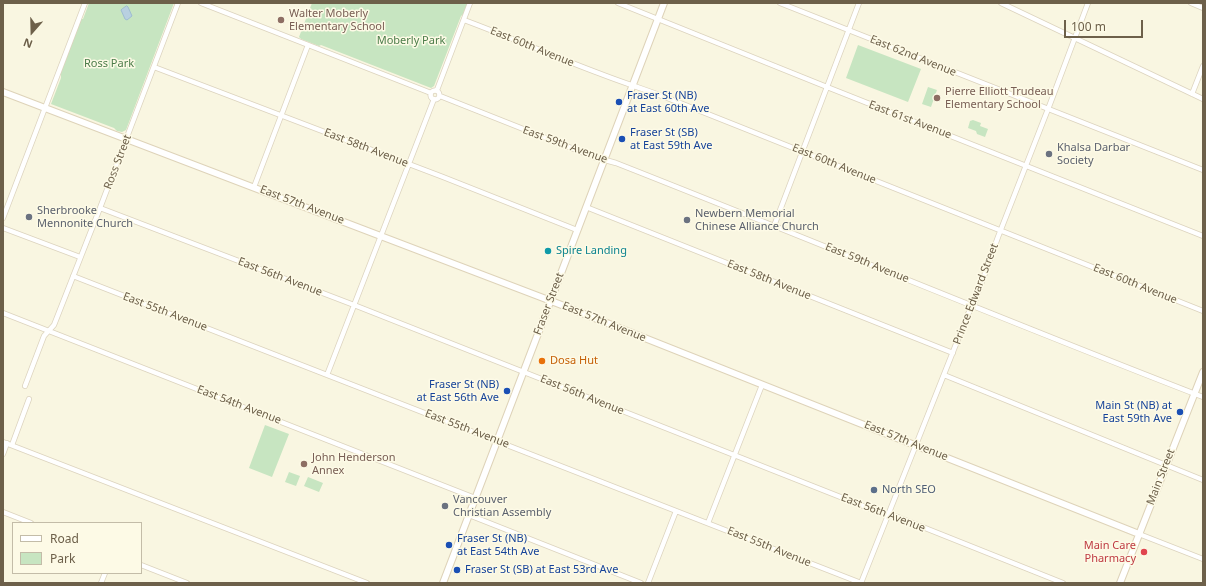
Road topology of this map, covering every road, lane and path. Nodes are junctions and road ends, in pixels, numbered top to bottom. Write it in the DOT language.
graph roads {
  1 [pos="85,3"];
  2 [pos="178,3"];
  3 [pos="201,3"];
  4 [pos="470,3"];
  5 [pos="618,3"];
  6 [pos="664,3"];
  7 [pos="780,3"];
  8 [pos="859,3"];
  9 [pos="1001,3"];
  10 [pos="1088,3"];
  11 [pos="1191,3"];
  12 [pos="1203,8"];
  13 [pos="658,19"];
  14 [pos="464,20"];
  15 [pos="849,30"];
  16 [pos="1075,38"];
  17 [pos="308,45"];
  18 [pos="1203,66"];
  19 [pos="154,67"];
  20 [pos="633,85"];
  21 [pos="827,87"];
  22 [pos="437,90"];
  23 [pos="3,92"];
  24 [pos="431,93"];
  25 [pos="1192,94"];
  26 [pos="440,96"];
  27 [pos="434,99"];
  28 [pos="1203,99"];
  29 [pos="45,108"];
  30 [pos="1048,109"];
  31 [pos="281,115"];
  32 [pos="127,138"];
  33 [pos="802,152"];
  34 [pos="605,160"];
  35 [pos="408,164"];
  36 [pos="1026,166"];
  37 [pos="1203,170"];
  38 [pos="254,187"];
  39 [pos="586,207"];
  40 [pos="100,208"];
  41 [pos="3,218"];
  42 [pos="774,226"];
  43 [pos="3,228"];
  44 [pos="577,230"];
  45 [pos="1000,231"];
  46 [pos="381,236"];
  47 [pos="1203,236"];
  48 [pos="80,257"];
  49 [pos="73,276"];
  50 [pos="550,301"];
  51 [pos="354,305"];
  52 [pos="972,305"];
  53 [pos="1203,311"];
  54 [pos="3,313"];
  55 [pos="49,331"];
  56 [pos="952,353"];
  57 [pos="524,372"];
  58 [pos="1203,372"];
  59 [pos="327,375"];
  60 [pos="944,375"];
  61 [pos="762,385"];
  62 [pos="25,386"];
  63 [pos="1194,394"];
  64 [pos="1203,397"];
  65 [pos="29,399"];
  66 [pos="497,441"];
  67 [pos="7,443"];
  68 [pos="916,446"];
  69 [pos="3,454"];
  70 [pos="734,456"];
  71 [pos="1166,465"];
  72 [pos="1203,480"];
  73 [pos="475,498"];
  74 [pos="676,511"];
  75 [pos="3,512"];
  76 [pos="469,515"];
  77 [pos="889,515"];
  78 [pos="28,522"];
  79 [pos="708,523"];
  80 [pos="1139,534"];
  81 [pos="1203,559"];
  82 [pos="142,565"];
  83 [pos="186,583"];
  84 [pos="367,583"];
  85 [pos="443,583"];
  86 [pos="641,583"];
  87 [pos="648,583"];
  88 [pos="861,583"];
  89 [pos="1063,583"];
  90 [pos="1120,583"];
  1 -- 29 [label="street"];
  2 -- 19 [label="street, Ross Street"];
  3 -- 17 [label="street"];
  4 -- 14 [label="street"];
  5 -- 13 [label="street, East 61st Avenue"];
  6 -- 13 [label="street, Fraser Street"];
  7 -- 15 [label="street, East 62nd Avenue"];
  8 -- 15 [label="street"];
  9 -- 16 [label="street"];
  10 -- 16 [label="street, Prince Edward Street"];
  11 -- 12 [label="street"];
  13 -- 20 [label="street, Fraser Street"];
  13 -- 21 [label="street, East 61st Avenue"];
  14 -- 20 [label="street, East 60th Avenue"];
  14 -- 22 [label="street"];
  15 -- 21 [label="street"];
  15 -- 30 [label="street, East 62nd Avenue"];
  16 -- 25 [label="street"];
  16 -- 30 [label="street, Prince Edward Street"];
  17 -- 24 [label="street"];
  17 -- 31 [label="street"];
  18 -- 25 [label="street"];
  19 -- 31 [label="street, East 58th Avenue"];
  19 -- 32 [label="street, Ross Street"];
  20 -- 33 [label="street, East 60th Avenue"];
  20 -- 34 [label="street, Fraser Street"];
  21 -- 33 [label="street"];
  21 -- 36 [label="street, East 61st Avenue"];
  22 -- 24 [label="street"];
  22 -- 26 [label="street"];
  23 -- 29 [label="street, East 57th Avenue"];
  24 -- 27 [label="street"];
  25 -- 28 [label="street"];
  26 -- 27 [label="street"];
  26 -- 34 [label="street, East 59th Avenue"];
  27 -- 35 [label="street"];
  29 -- 32 [label="street, East 57th Avenue"];
  29 -- 41 [label="street"];
  30 -- 36 [label="street, Prince Edward Street"];
  30 -- 37 [label="street, East 62nd Avenue"];
  31 -- 35 [label="street, East 58th Avenue"];
  31 -- 38 [label="street"];
  32 -- 38 [label="street, East 57th Avenue"];
  32 -- 40 [label="street, Ross Street"];
  33 -- 42 [label="street"];
  33 -- 45 [label="street, East 60th Avenue"];
  34 -- 39 [label="street, Fraser Street"];
  34 -- 42 [label="street, East 59th Avenue"];
  35 -- 44 [label="street, East 58th Avenue"];
  35 -- 46 [label="street"];
  36 -- 45 [label="street, Prince Edward Street"];
  36 -- 47 [label="street, East 61st Avenue"];
  38 -- 46 [label="street, East 57th Avenue"];
  39 -- 44 [label="street, Fraser Street"];
  39 -- 56 [label="street, East 58th Avenue"];
  40 -- 48 [label="street, Ross Street"];
  40 -- 51 [label="street, East 56th Avenue"];
  42 -- 52 [label="street, East 59th Avenue"];
  43 -- 48 [label="street"];
  44 -- 50 [label="street, Fraser Street"];
  45 -- 52 [label="street, Prince Edward Street"];
  45 -- 53 [label="street, East 60th Avenue"];
  46 -- 50 [label="street, East 57th Avenue"];
  46 -- 51 [label="street"];
  48 -- 49 [label="street, Ross Street"];
  49 -- 55 [label="street, Ross Street"];
  49 -- 59 [label="street, East 55th Avenue"];
  50 -- 57 [label="street, Fraser Street"];
  50 -- 61 [label="street, East 57th Avenue"];
  51 -- 57 [label="street, East 56th Avenue"];
  51 -- 59 [label="street"];
  52 -- 56 [label="street, Prince Edward Street"];
  52 -- 63 [label="street, East 59th Avenue"];
  54 -- 55 [label="street, East 54th Avenue"];
  55 -- 62 [label="street, Ross Street"];
  55 -- 73 [label="street, East 54th Avenue"];
  56 -- 60 [label="street, Prince Edward Street"];
  57 -- 66 [label="street, Fraser Street"];
  57 -- 70 [label="street, East 56th Avenue"];
  58 -- 63 [label="street, Main Street"];
  59 -- 66 [label="street, East 55th Avenue"];
  60 -- 68 [label="street, Prince Edward Street"];
  60 -- 71 [label="street"];
  61 -- 68 [label="street, East 57th Avenue"];
  61 -- 70 [label="street"];
  63 -- 64 [label="street, East 59th Avenue"];
  63 -- 71 [label="street, Main Street"];
  65 -- 67 [label="street"];
  66 -- 73 [label="street, Fraser Street"];
  66 -- 74 [label="street, East 55th Avenue"];
  67 -- 69 [label="street"];
  67 -- 84 [label="street"];
  68 -- 77 [label="street, Prince Edward Street"];
  68 -- 80 [label="street, East 57th Avenue"];
  70 -- 77 [label="street, East 56th Avenue"];
  70 -- 79 [label="street"];
  71 -- 72 [label="street"];
  71 -- 80 [label="street, Main Street"];
  73 -- 76 [label="street, Fraser Street"];
  74 -- 79 [label="street, East 55th Avenue"];
  74 -- 87 [label="street"];
  75 -- 78 [label="street"];
  76 -- 85 [label="street, Fraser Street"];
  76 -- 86 [label="street"];
  77 -- 88 [label="street, Prince Edward Street"];
  77 -- 89 [label="street, East 56th Avenue"];
  79 -- 88 [label="street, East 55th Avenue"];
  80 -- 81 [label="street, East 57th Avenue"];
  80 -- 90 [label="street, Main Street"];
  82 -- 83 [label="street"];
}
